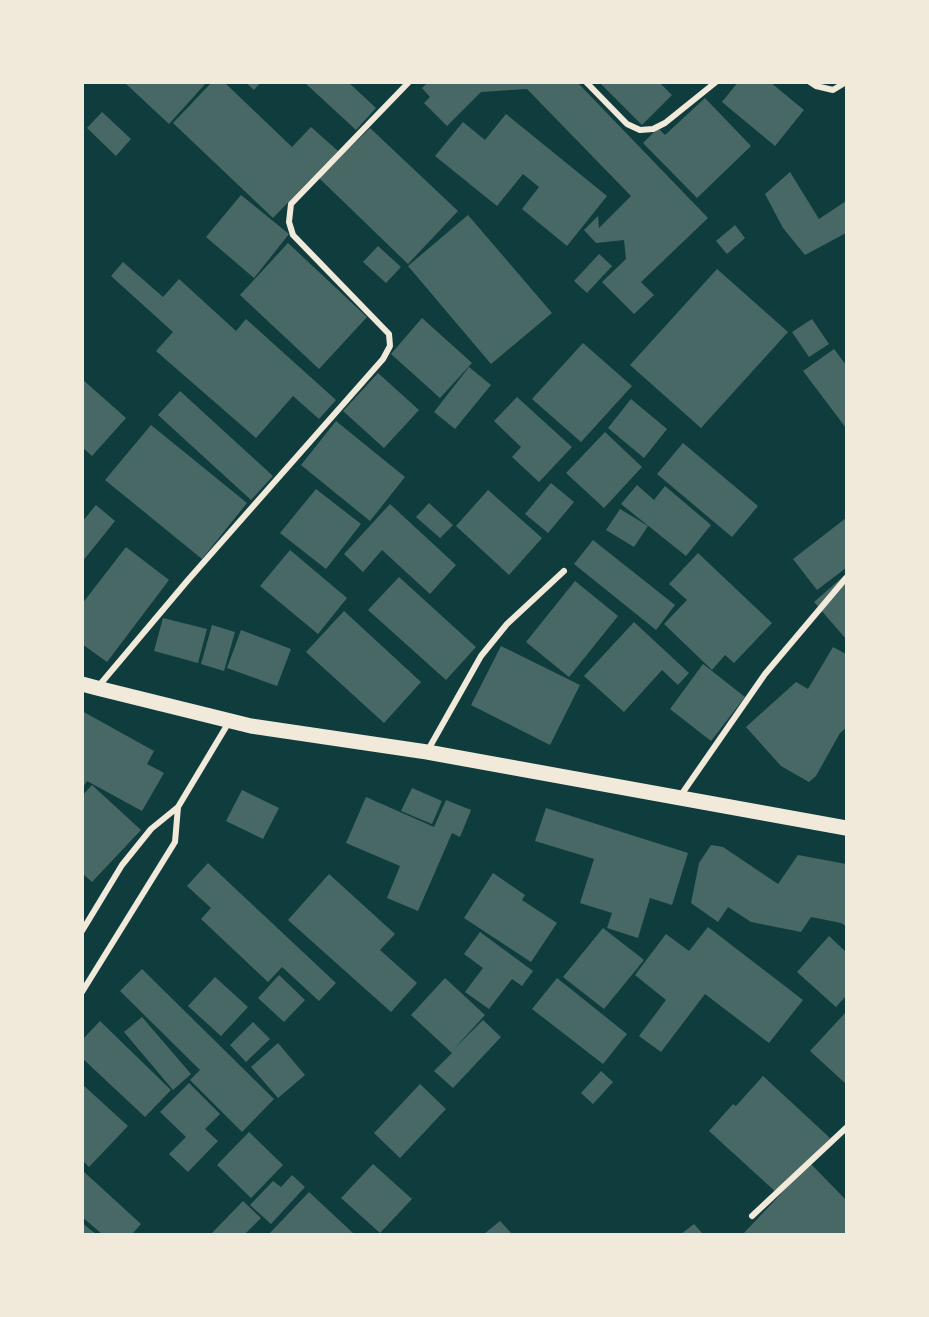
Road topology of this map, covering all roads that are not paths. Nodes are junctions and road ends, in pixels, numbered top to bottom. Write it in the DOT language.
graph roads {
  1 [pos="409,82"];
  2 [pos="586,82"];
  3 [pos="716,82"];
  4 [pos="810,82"];
  5 [pos="846,82"];
  6 [pos="564,571"];
  7 [pos="846,578"];
  8 [pos="90,686"];
  9 [pos="229,721"];
  10 [pos="427,752"];
  11 [pos="679,798"];
  12 [pos="178,807"];
  13 [pos="846,828"];
  14 [pos="82,931"];
  15 [pos="82,992"];
  16 [pos="846,1128"];
  17 [pos="752,1216"];
  1 -- 8 [label="street"];
  2 -- 3 [label="street"];
  4 -- 5 [label="street"];
  6 -- 10 [label="street"];
  7 -- 11 [label="street"];
  8 -- 9 [label="main road"];
  9 -- 10 [label="main road"];
  9 -- 12 [label="street"];
  10 -- 11 [label="main road"];
  11 -- 13 [label="main road"];
  12 -- 14 [label="street"];
  12 -- 15 [label="street"];
  16 -- 17 [label="street"];
}
